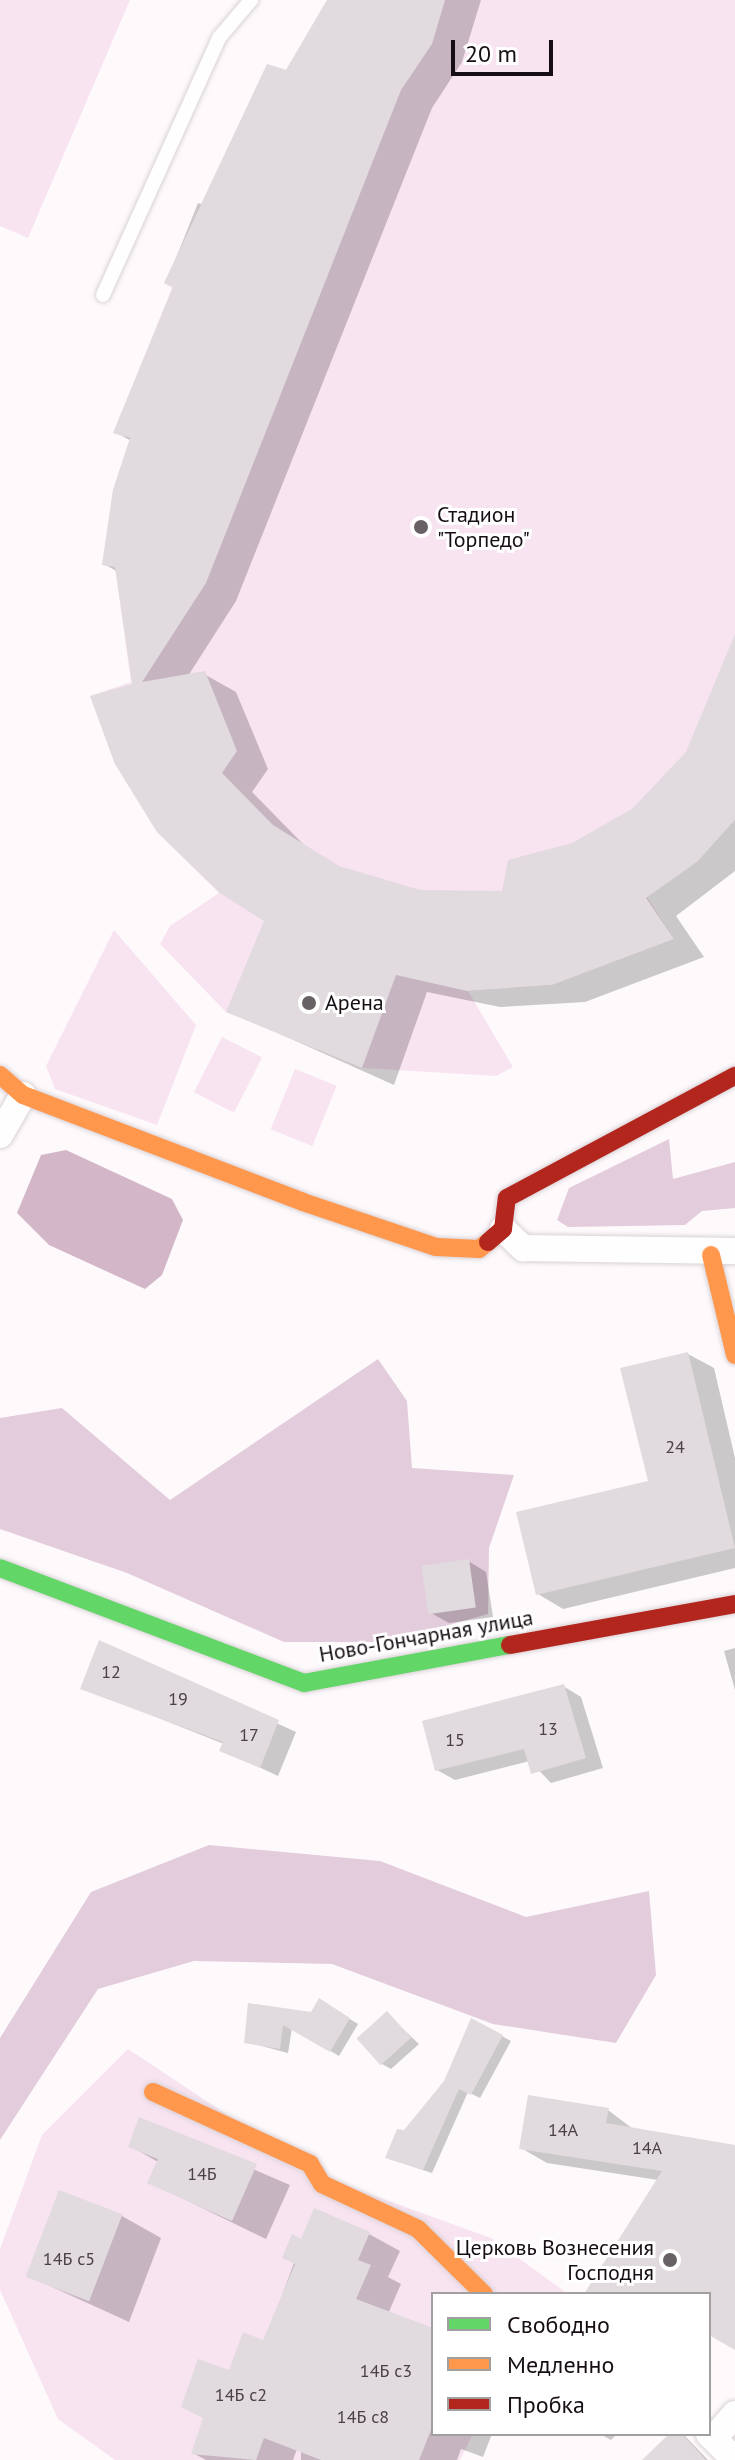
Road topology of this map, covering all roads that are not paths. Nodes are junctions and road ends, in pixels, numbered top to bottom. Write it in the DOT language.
graph roads {
  1 [pos="251,0"];
  2 [pos="103,295"];
  3 [pos="0,1075"];
  4 [pos="735,1076"];
  5 [pos="23,1095"];
  6 [pos="0,1135"];
  7 [pos="503,1229"];
  8 [pos="723,1253"];
  9 [pos="735,1355"];
  10 [pos="0,1568"];
  11 [pos="735,1604"];
  12 [pos="153,2092"];
  13 [pos="482,2292"];
  14 [pos="735,2414"];
  15 [pos="711,2436"];
  16 [pos="735,2460"];
  1 -- 2 [label="lane"];
  3 -- 5 [label="street"];
  4 -- 7 [label="street"];
  5 -- 6 [label="street"];
  5 -- 7 [label="street"];
  7 -- 8 [label="street"];
  8 -- 9 [label="street"];
  10 -- 11 [label="street, Ново-Гончарная улица"];
  12 -- 13 [label="street"];
  14 -- 15 [label="street"];
  15 -- 16 [label="street"];
}
